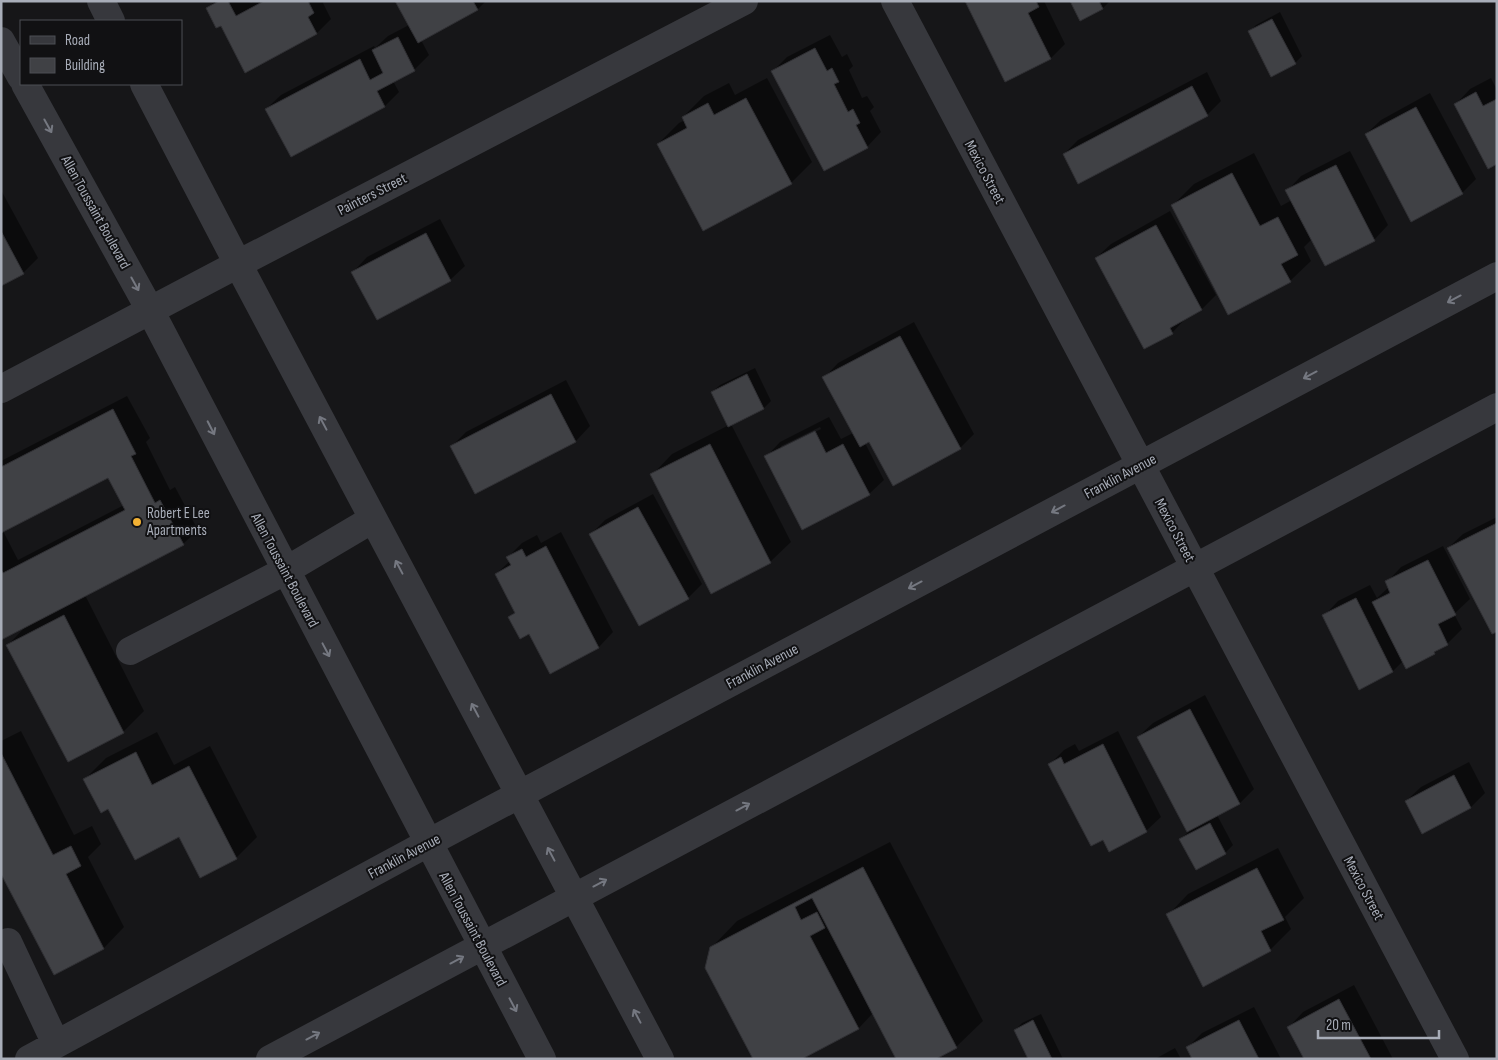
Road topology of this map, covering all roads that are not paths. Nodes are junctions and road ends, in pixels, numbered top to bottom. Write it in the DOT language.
graph roads {
  1 [pos="101,1"];
  2 [pos="744,1"];
  3 [pos="895,1"];
  4 [pos="111,20"];
  5 [pos="1,40"];
  6 [pos="20,75"];
  7 [pos="26,85"];
  8 [pos="145,85"];
  9 [pos="238,264"];
  10 [pos="1497,276"];
  11 [pos="150,310"];
  12 [pos="1,389"];
  13 [pos="1497,407"];
  14 [pos="1141,465"];
  15 [pos="373,518"];
  16 [pos="1195,567"];
  17 [pos="285,571"];
  18 [pos="130,651"];
  19 [pos="520,795"];
  20 [pos="428,843"];
  21 [pos="574,897"];
  22 [pos="1,946"];
  23 [pos="482,946"];
  24 [pos="56,1044"];
  25 [pos="29,1059"];
  26 [pos="270,1059"];
  27 [pos="542,1059"];
  28 [pos="660,1059"];
  29 [pos="1455,1059"];
  1 -- 4 [label="street"];
  2 -- 9 [label="street, Painters Street"];
  3 -- 14 [label="street, Mexico Street"];
  5 -- 6 [label="street"];
  7 -- 11 [label="street, Allen Toussaint Boulevard, one-way"];
  8 -- 9 [label="street"];
  9 -- 11 [label="street, Painters Street"];
  15 -- 9 [label="street, one-way"];
  10 -- 14 [label="street, Franklin Avenue, one-way"];
  11 -- 12 [label="street, Painters Street"];
  11 -- 17 [label="street, Allen Toussaint Boulevard, one-way"];
  13 -- 16 [label="street"];
  14 -- 16 [label="street, Mexico Street"];
  14 -- 19 [label="street, Franklin Avenue, one-way"];
  15 -- 17 [label="street"];
  19 -- 15 [label="street, one-way"];
  21 -- 16 [label="street, one-way"];
  16 -- 29 [label="street, Mexico Street"];
  17 -- 18 [label="street"];
  17 -- 20 [label="street, Allen Toussaint Boulevard, one-way"];
  19 -- 20 [label="street, Franklin Avenue"];
  21 -- 19 [label="street, one-way"];
  20 -- 23 [label="street, Allen Toussaint Boulevard"];
  20 -- 24 [label="street, Franklin Avenue"];
  21 -- 23 [label="street"];
  28 -- 21 [label="street, one-way"];
  22 -- 24 [label="street"];
  26 -- 23 [label="street, one-way"];
  23 -- 27 [label="street, Allen Toussaint Boulevard, one-way"];
  24 -- 25 [label="street, Franklin Avenue"];
}
